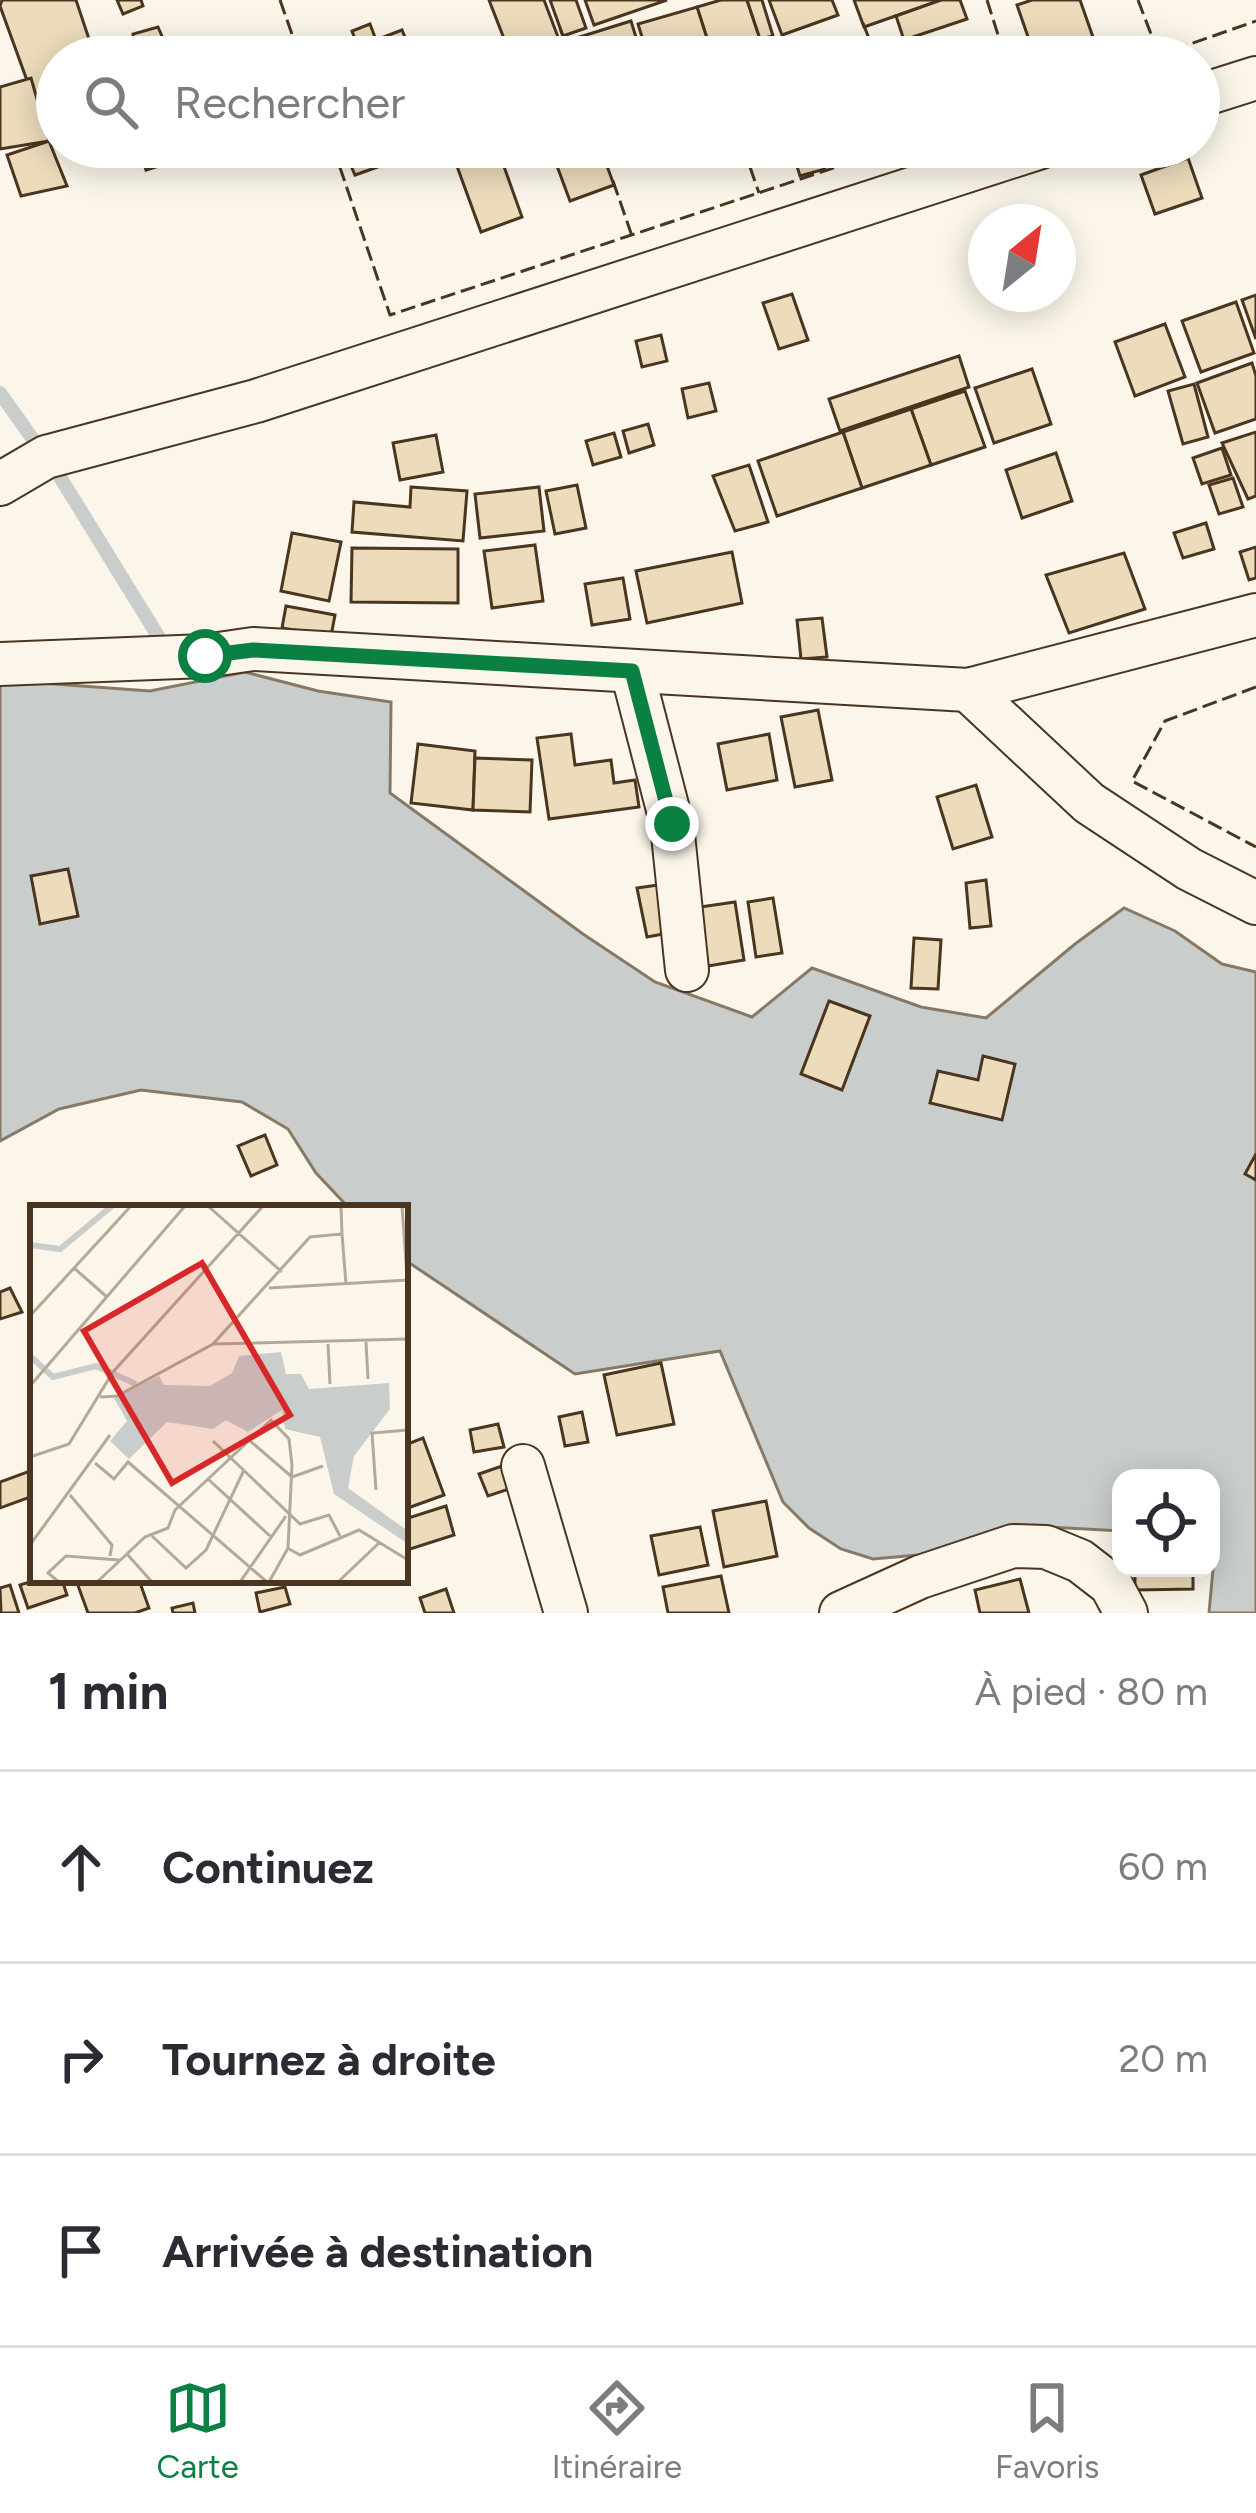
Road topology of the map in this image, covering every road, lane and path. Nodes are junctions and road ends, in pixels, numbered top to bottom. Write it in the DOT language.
graph roads {
  1 [pos="1256,78"];
  2 [pos="1220,89"];
  3 [pos="976,168"];
  4 [pos="0,484"];
  5 [pos="1256,615"];
  6 [pos="0,664"];
  7 [pos="632,671"];
  8 [pos="968,690"];
  9 [pos="1256,903"];
  10 [pos="687,970"];
  11 [pos="523,1466"];
  12 [pos="566,1613"];
  13 [pos="841,1613"];
  14 [pos="1126,1613"];
  1 -- 2 [label="street"];
  3 -- 4 [label="street"];
  5 -- 8 [label="street"];
  6 -- 7 [label="street"];
  7 -- 8 [label="street"];
  7 -- 10 [label="street"];
  8 -- 9 [label="street"];
  11 -- 12 [label="street"];
  13 -- 14 [label="street"];
}
